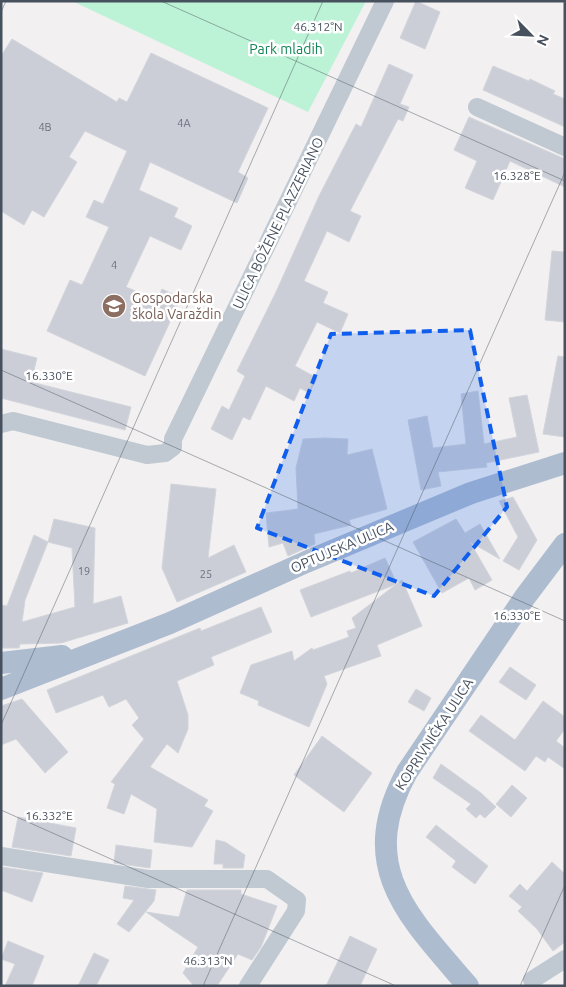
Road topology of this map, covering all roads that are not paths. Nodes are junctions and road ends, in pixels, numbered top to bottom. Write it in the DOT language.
graph roads {
  1 [pos="385,1"];
  2 [pos="477,107"];
  3 [pos="565,148"];
  4 [pos="1,424"];
  5 [pos="560,467"];
  6 [pos="565,544"];
  7 [pos="123,642"];
  8 [pos="1,663"];
  9 [pos="1,689"];
  10 [pos="1,856"];
  11 [pos="565,959"];
  12 [pos="532,980"];
  13 [pos="248,986"];
  14 [pos="468,986"];
  1 -- 4 [label="street, ULICA BOŽENE PLAZZERIANO"];
  2 -- 3 [label="street"];
  5 -- 7 [label="main road, OPTUJSKA ULICA"];
  6 -- 14 [label="main road, KOPRIVNIČKA ULICA"];
  7 -- 8 [label="main road, OPTUJSKA ULICA"];
  7 -- 9 [label="main road, OPTUJSKA ULICA"];
  10 -- 13 [label="street"];
  11 -- 12 [label="street"];
}
